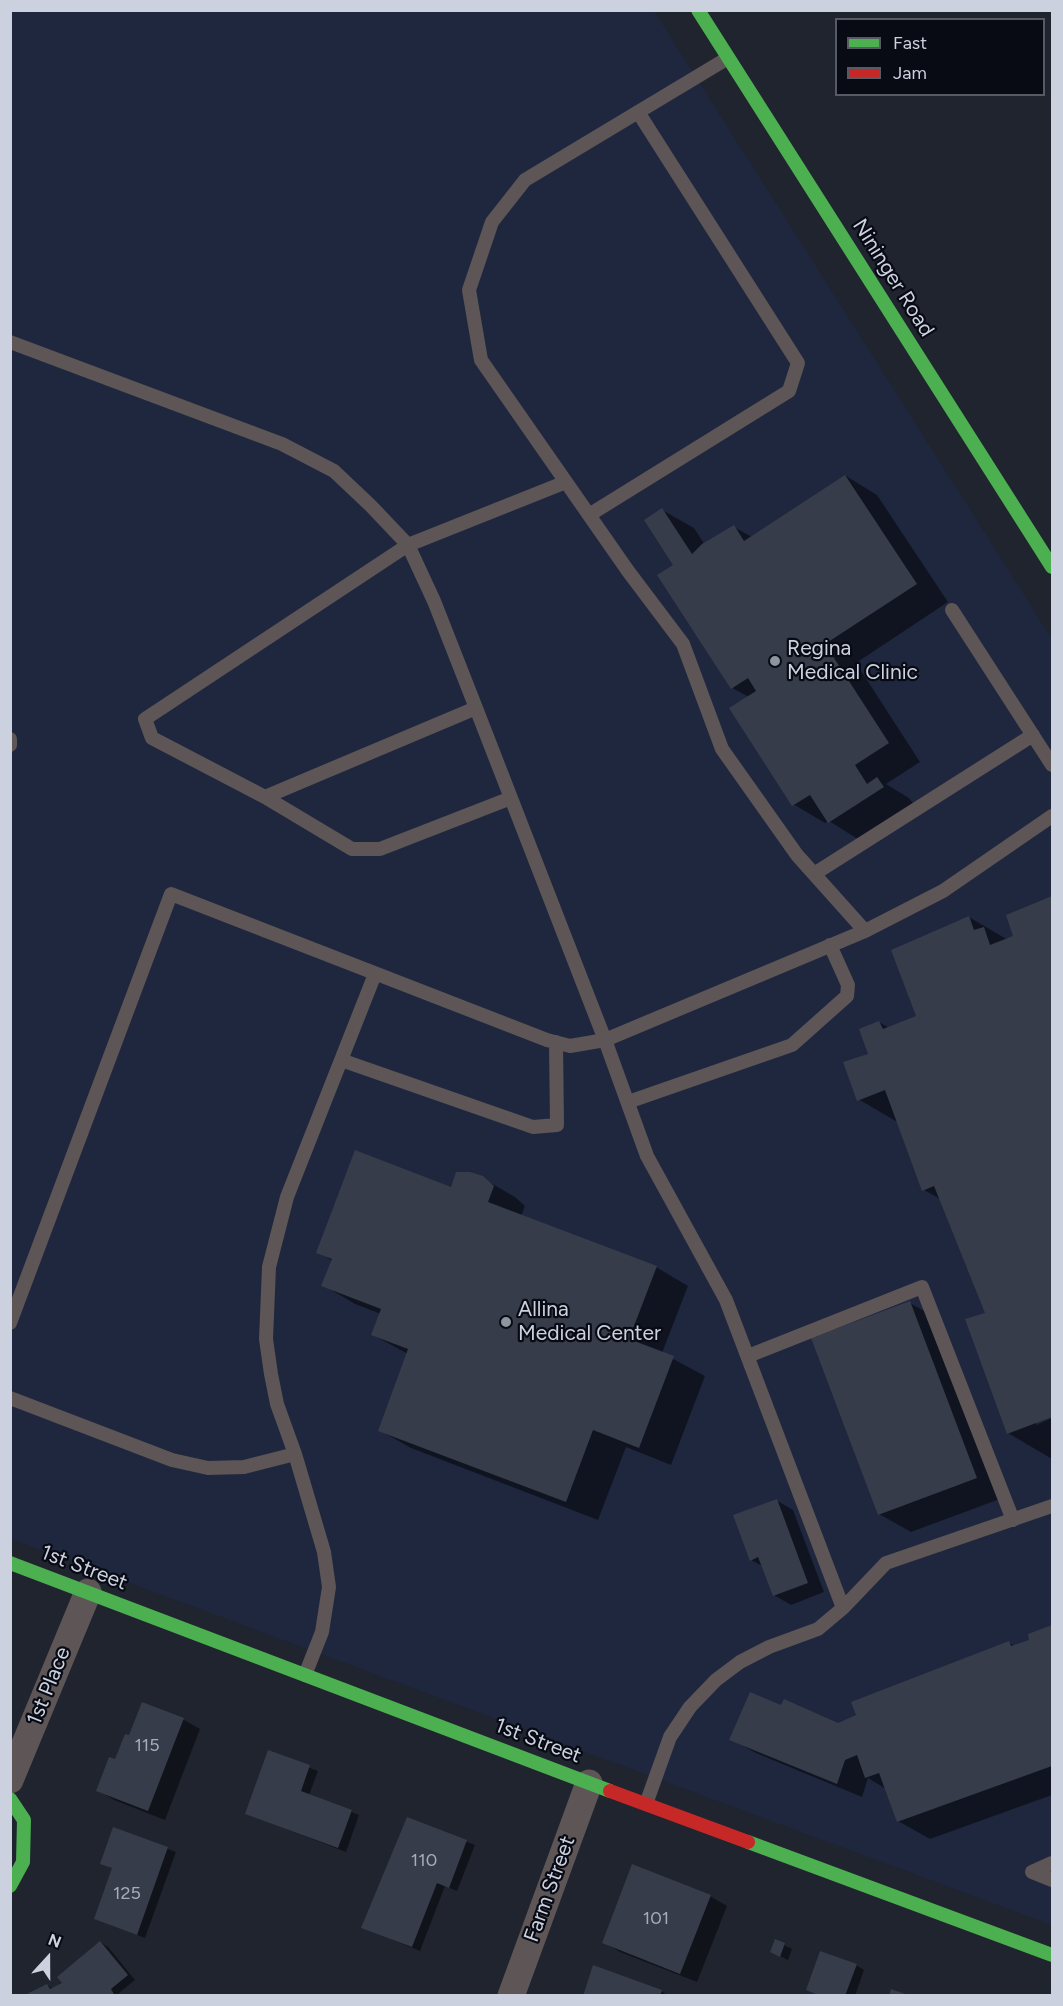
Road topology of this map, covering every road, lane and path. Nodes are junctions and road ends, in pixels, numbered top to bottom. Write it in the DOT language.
graph roads {
  1 [pos="698,10"];
  2 [pos="728,58"];
  3 [pos="638,112"];
  4 [pos="10,342"];
  5 [pos="566,482"];
  6 [pos="589,515"];
  7 [pos="408,544"];
  8 [pos="1053,567"];
  9 [pos="952,610"];
  10 [pos="476,708"];
  11 [pos="1033,735"];
  12 [pos="10,739"];
  13 [pos="10,746"];
  14 [pos="1053,765"];
  15 [pos="265,797"];
  16 [pos="511,798"];
  17 [pos="1053,816"];
  18 [pos="814,874"];
  19 [pos="865,931"];
  20 [pos="830,945"];
  21 [pos="375,974"];
  22 [pos="605,1040"];
  23 [pos="556,1042"];
  24 [pos="341,1060"];
  25 [pos="628,1102"];
  26 [pos="10,1323"];
  27 [pos="748,1356"];
  28 [pos="10,1398"];
  29 [pos="295,1454"];
  30 [pos="1053,1506"];
  31 [pos="1013,1520"];
  32 [pos="10,1563"];
  33 [pos="88,1592"];
  34 [pos="843,1608"];
  35 [pos="305,1675"];
  36 [pos="10,1780"];
  37 [pos="589,1783"];
  38 [pos="10,1799"];
  39 [pos="646,1804"];
  40 [pos="1053,1863"];
  41 [pos="1053,1880"];
  42 [pos="10,1886"];
  43 [pos="1053,1955"];
  44 [pos="511,1995"];
  1 -- 2 [label="street, Nininger Road"];
  2 -- 3 [label="lane"];
  2 -- 8 [label="street, Nininger Road"];
  3 -- 5 [label="lane"];
  3 -- 6 [label="lane"];
  4 -- 7 [label="lane"];
  5 -- 6 [label="lane"];
  5 -- 7 [label="lane"];
  6 -- 18 [label="lane"];
  7 -- 10 [label="lane"];
  7 -- 15 [label="lane"];
  9 -- 11 [label="lane"];
  10 -- 15 [label="lane"];
  10 -- 16 [label="lane"];
  11 -- 14 [label="lane"];
  11 -- 18 [label="lane"];
  12 -- 13 [label="lane"];
  15 -- 16 [label="lane"];
  16 -- 22 [label="lane"];
  17 -- 19 [label="lane"];
  18 -- 19 [label="lane"];
  19 -- 20 [label="lane"];
  20 -- 22 [label="lane"];
  20 -- 25 [label="lane"];
  21 -- 23 [label="lane"];
  21 -- 24 [label="lane"];
  21 -- 26 [label="lane"];
  22 -- 23 [label="lane"];
  22 -- 25 [label="lane"];
  23 -- 24 [label="lane"];
  24 -- 29 [label="lane"];
  25 -- 27 [label="lane"];
  27 -- 31 [label="lane"];
  27 -- 34 [label="lane"];
  28 -- 29 [label="lane"];
  29 -- 35 [label="lane"];
  30 -- 31 [label="lane"];
  31 -- 34 [label="lane"];
  32 -- 33 [label="street, 1st Street"];
  33 -- 35 [label="street, 1st Street"];
  33 -- 36 [label="street, 1st Place"];
  34 -- 39 [label="lane"];
  35 -- 37 [label="street, 1st Street"];
  37 -- 39 [label="street, 1st Street"];
  37 -- 44 [label="street, Farm Street"];
  38 -- 42 [label="street"];
  39 -- 43 [label="street, 1st Street"];
  40 -- 41 [label="lane"];
}
